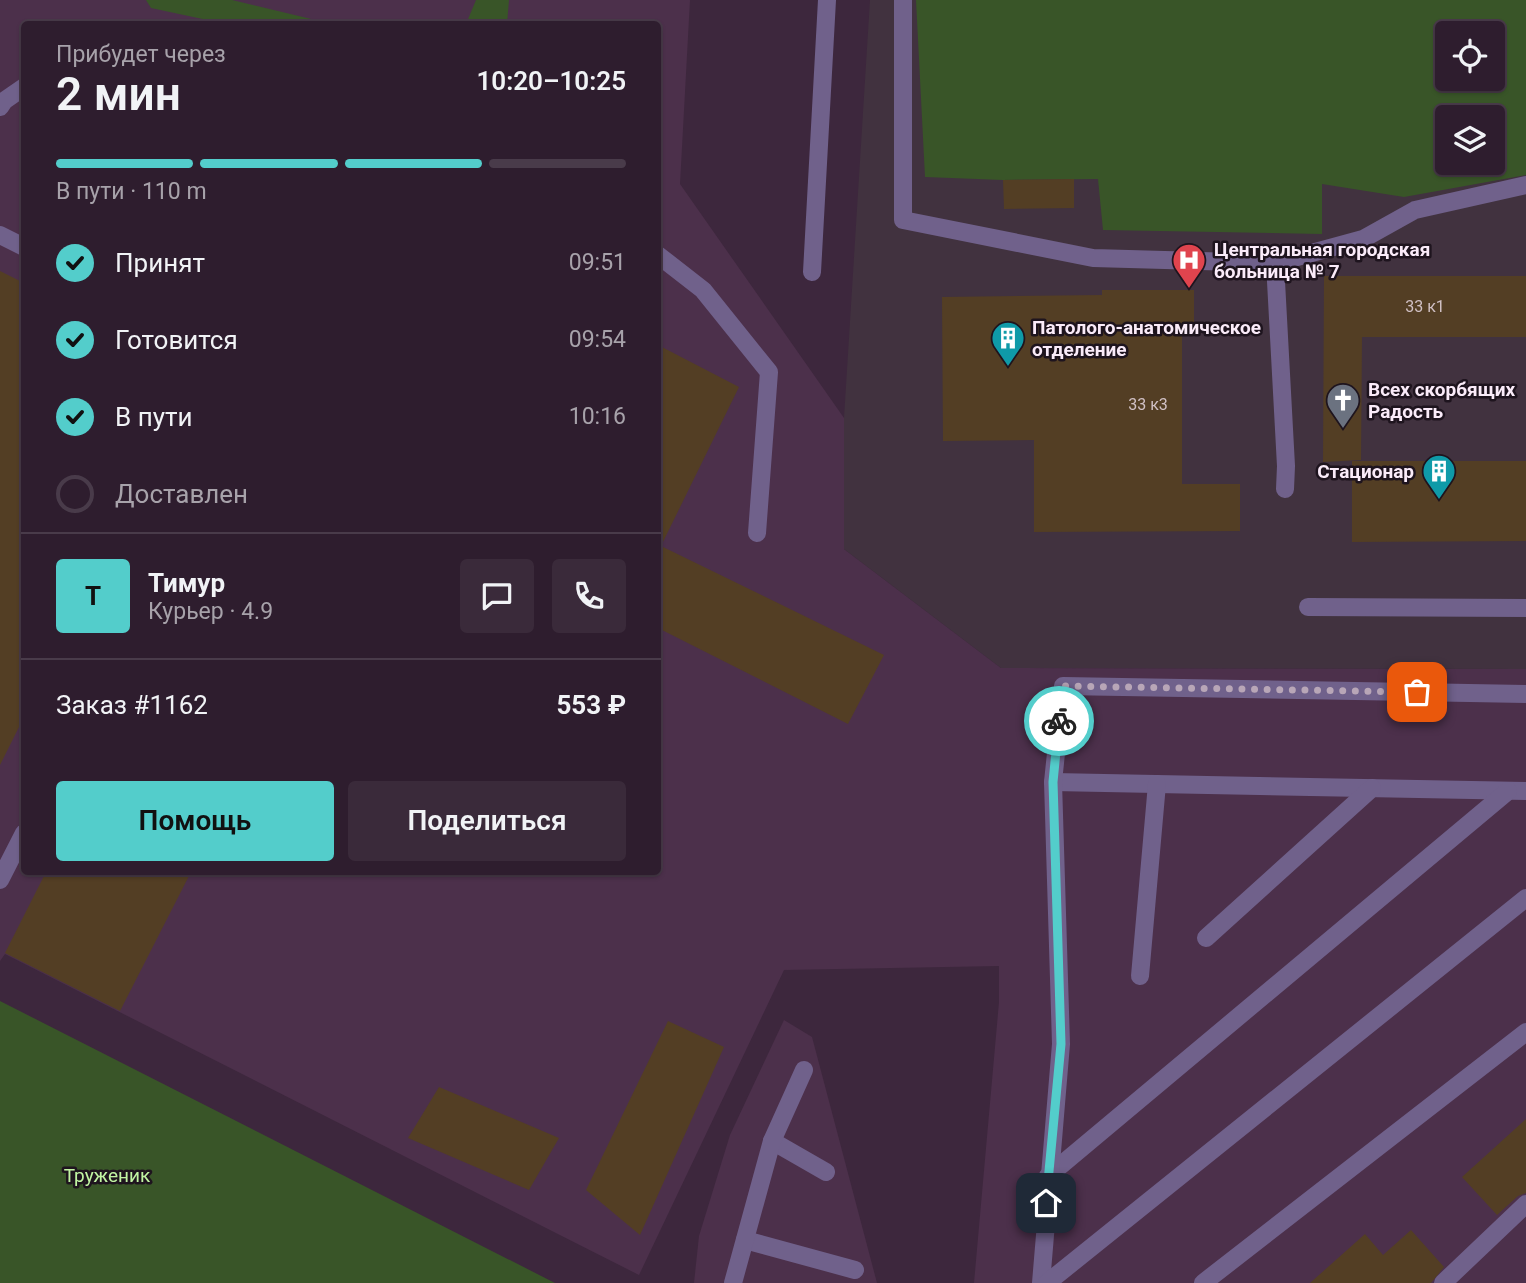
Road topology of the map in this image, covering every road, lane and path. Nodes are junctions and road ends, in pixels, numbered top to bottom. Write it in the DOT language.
graph roads {
  1 [pos="827,0"];
  2 [pos="903,0"];
  3 [pos="21,89"];
  4 [pos="0,107"];
  5 [pos="1526,185"];
  6 [pos="0,235"];
  7 [pos="21,246"];
  8 [pos="661,257"];
  9 [pos="1275,263"];
  10 [pos="812,272"];
  11 [pos="1285,489"];
  12 [pos="758,533"];
  13 [pos="1308,607"];
  14 [pos="1526,608"];
  15 [pos="1526,694"];
  16 [pos="1053,782"];
  17 [pos="1157,784"];
  18 [pos="1372,788"];
  19 [pos="1508,791"];
  20 [pos="1526,791"];
  21 [pos="21,839"];
  22 [pos="0,880"];
  23 [pos="1526,898"];
  24 [pos="1206,937"];
  25 [pos="1140,976"];
  26 [pos="1526,1032"];
  27 [pos="804,1070"];
  28 [pos="772,1142"];
  29 [pos="826,1172"];
  30 [pos="1048,1176"];
  31 [pos="1526,1203"];
  32 [pos="745,1240"];
  33 [pos="855,1270"];
  34 [pos="733,1283"];
  35 [pos="1041,1283"];
  36 [pos="1047,1283"];
  37 [pos="1203,1283"];
  38 [pos="1443,1283"];
  1 -- 10 [label="lane"];
  2 -- 9 [label="lane"];
  3 -- 4 [label="lane"];
  5 -- 9 [label="lane"];
  6 -- 7 [label="lane"];
  8 -- 12 [label="lane"];
  9 -- 11 [label="lane"];
  13 -- 14 [label="lane"];
  15 -- 16 [label="lane"];
  16 -- 17 [label="lane"];
  16 -- 30 [label="lane"];
  17 -- 18 [label="lane"];
  17 -- 25 [label="lane"];
  18 -- 19 [label="lane"];
  18 -- 24 [label="lane"];
  19 -- 20 [label="lane"];
  19 -- 30 [label="lane"];
  21 -- 22 [label="lane"];
  23 -- 36 [label="lane"];
  26 -- 37 [label="lane"];
  27 -- 28 [label="lane"];
  28 -- 29 [label="lane"];
  28 -- 32 [label="lane"];
  30 -- 35 [label="lane"];
  31 -- 38 [label="lane"];
  32 -- 33 [label="lane"];
  32 -- 34 [label="lane"];
}
